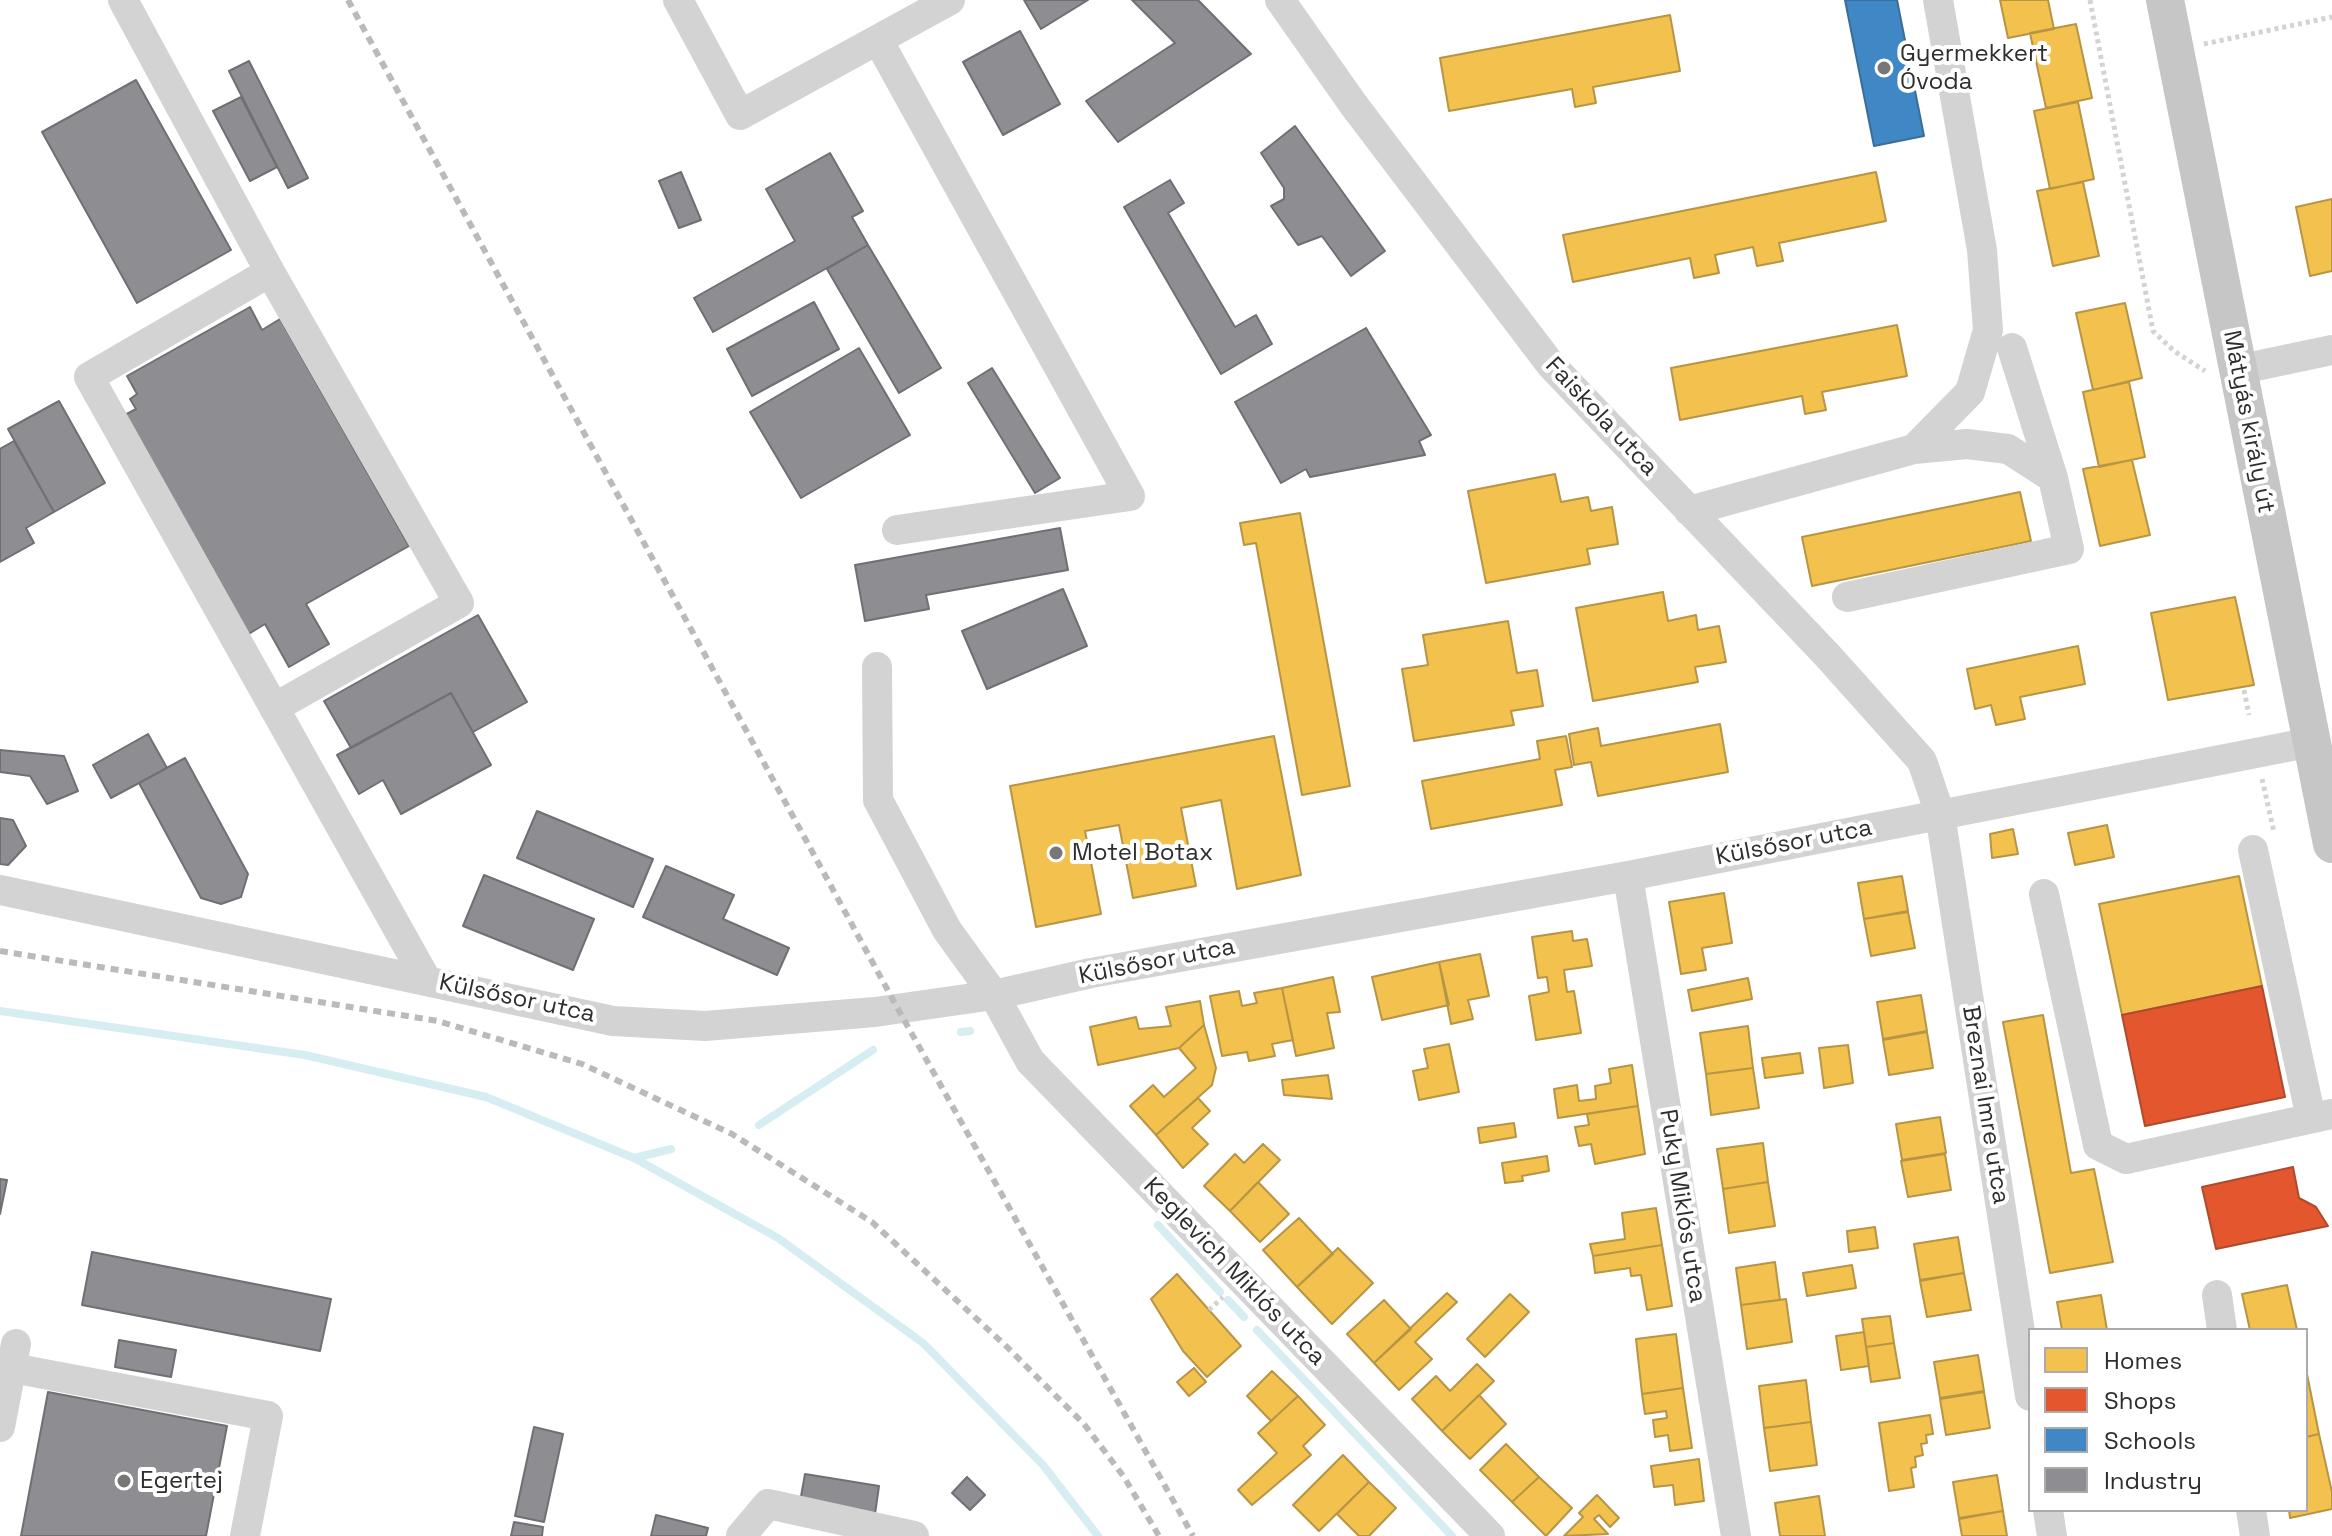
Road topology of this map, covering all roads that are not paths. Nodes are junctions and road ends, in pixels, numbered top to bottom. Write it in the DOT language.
graph roads {
  1 [pos="123,0"];
  2 [pos="678,0"];
  3 [pos="950,0"];
  4 [pos="1280,0"];
  5 [pos="1938,0"];
  6 [pos="2165,0"];
  7 [pos="878,40"];
  8 [pos="270,272"];
  9 [pos="2012,348"];
  10 [pos="2332,350"];
  11 [pos="2224,372"];
  12 [pos="1914,449"];
  13 [pos="2053,478"];
  14 [pos="1689,511"];
  15 [pos="897,530"];
  16 [pos="1847,597"];
  17 [pos="877,667"];
  18 [pos="274,708"];
  19 [pos="2312,742"];
  20 [pos="1940,814"];
  21 [pos="2332,844"];
  22 [pos="2253,850"];
  23 [pos="1628,876"];
  24 [pos="0,890"];
  25 [pos="2044,894"];
  26 [pos="426,979"];
  27 [pos="994,995"];
  28 [pos="2321,1116"];
  29 [pos="2217,1295"];
  30 [pos="2222,1328"];
  31 [pos="2028,1383"];
  32 [pos="0,1427"];
  33 [pos="2048,1512"];
  34 [pos="2251,1512"];
  35 [pos="245,1536"];
  36 [pos="741,1536"];
  37 [pos="914,1536"];
  38 [pos="1490,1536"];
  39 [pos="1736,1536"];
  40 [pos="2052,1536"];
  41 [pos="2255,1536"];
  1 -- 8 [label="street"];
  2 -- 7 [label="street"];
  3 -- 7 [label="street"];
  4 -- 14 [label="street, Faiskola utca"];
  5 -- 12 [label="street"];
  6 -- 11 [label="main road, Mátyás király út"];
  7 -- 15 [label="street"];
  8 -- 18 [label="street"];
  8 -- 18 [label="street"];
  9 -- 13 [label="street"];
  10 -- 11 [label="street"];
  11 -- 19 [label="main road, Mátyás király út"];
  12 -- 13 [label="street"];
  12 -- 14 [label="street"];
  13 -- 16 [label="street"];
  14 -- 20 [label="street, Faiskola utca"];
  17 -- 27 [label="street, Keglevich Miklós utca"];
  18 -- 26 [label="street"];
  19 -- 20 [label="street, Külsősor utca"];
  19 -- 21 [label="main road, Mátyás király út"];
  20 -- 23 [label="street, Külsősor utca"];
  20 -- 31 [label="street, Breznai Imre utca"];
  22 -- 28 [label="street"];
  23 -- 27 [label="street, Külsősor utca"];
  23 -- 39 [label="street, Puky Miklós utca"];
  24 -- 26 [label="street, Külsősor utca"];
  25 -- 28 [label="street"];
  26 -- 27 [label="street, Külsősor utca"];
  27 -- 38 [label="street, Keglevich Miklós utca"];
  29 -- 30 [label="street"];
  32 -- 35 [label="street"];
  33 -- 40 [label="street"];
  34 -- 41 [label="street"];
  36 -- 37 [label="street"];
}
